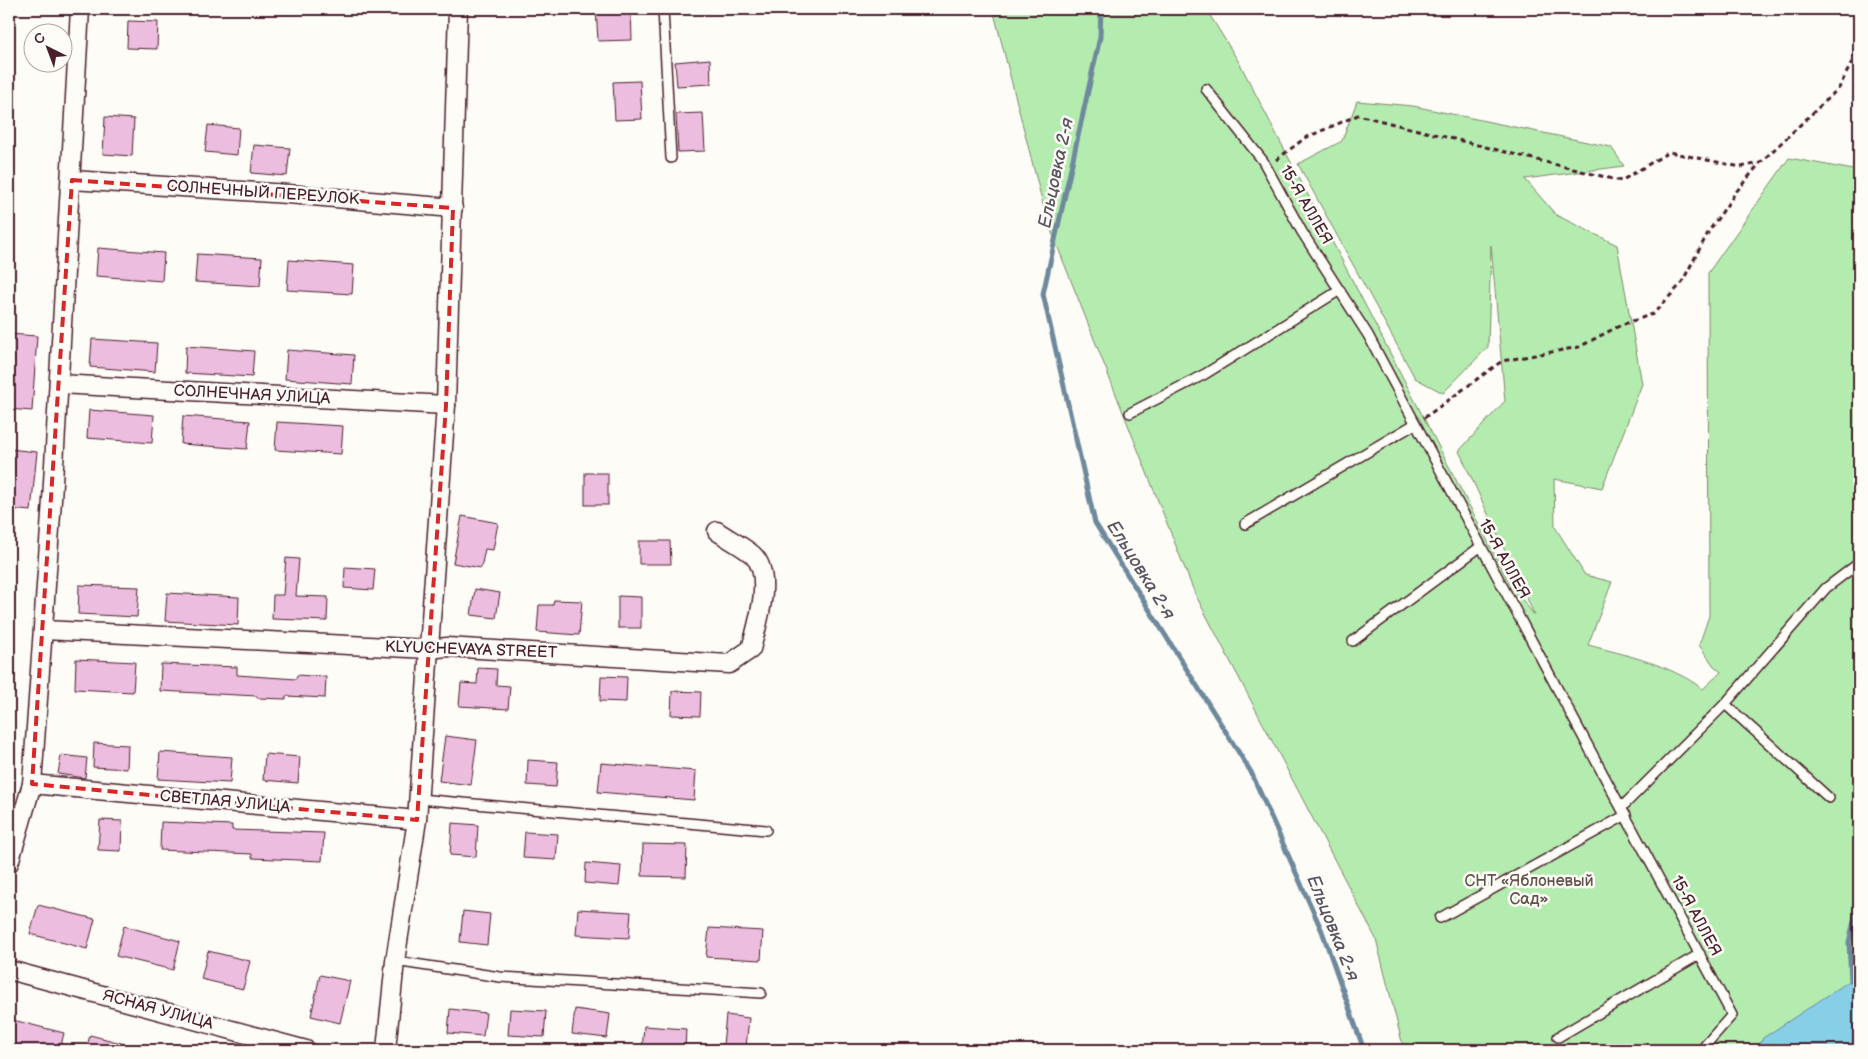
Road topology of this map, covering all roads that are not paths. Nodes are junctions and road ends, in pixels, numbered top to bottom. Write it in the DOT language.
graph roads {
  1 [pos="80,9"];
  2 [pos="458,9"];
  3 [pos="663,9"];
  4 [pos="1206,89"];
  5 [pos="671,158"];
  6 [pos="72,180"];
  7 [pos="453,208"];
  8 [pos="1340,290"];
  9 [pos="59,384"];
  10 [pos="446,406"];
  11 [pos="1130,413"];
  12 [pos="1415,424"];
  13 [pos="1245,524"];
  14 [pos="717,531"];
  15 [pos="1480,546"];
  16 [pos="1859,562"];
  17 [pos="44,630"];
  18 [pos="1353,641"];
  19 [pos="429,649"];
  20 [pos="1725,704"];
  21 [pos="32,784"];
  22 [pos="1829,798"];
  23 [pos="419,799"];
  24 [pos="1624,811"];
  25 [pos="417,820"];
  26 [pos="766,830"];
  27 [pos="9,863"];
  28 [pos="1440,918"];
  29 [pos="1700,954"];
  30 [pos="395,961"];
  31 [pos="9,970"];
  32 [pos="761,993"];
  33 [pos="1558,1037"];
  34 [pos="306,1050"];
  35 [pos="386,1050"];
  36 [pos="1701,1050"];
  1 -- 6 [label="street"];
  2 -- 7 [label="street"];
  3 -- 5 [label="lane"];
  4 -- 8 [label="lane, 15-Я АЛЛЕЯ"];
  6 -- 7 [label="street, СОЛНЕЧНЫЙ ПЕРЕУЛОК"];
  6 -- 9 [label="street"];
  7 -- 10 [label="street"];
  8 -- 11 [label="lane"];
  8 -- 12 [label="lane, 15-Я АЛЛЕЯ"];
  9 -- 10 [label="street, СОЛНЕЧНАЯ УЛИЦА"];
  9 -- 17 [label="street"];
  10 -- 19 [label="street"];
  12 -- 13 [label="lane"];
  12 -- 15 [label="lane, 15-Я АЛЛЕЯ"];
  14 -- 19 [label="street, KLYUCHEVAYA STREET"];
  15 -- 18 [label="lane"];
  15 -- 24 [label="lane, 15-Я АЛЛЕЯ"];
  16 -- 20 [label="lane"];
  17 -- 19 [label="street, KLYUCHEVAYA STREET"];
  17 -- 21 [label="street"];
  19 -- 23 [label="street"];
  20 -- 22 [label="lane"];
  20 -- 24 [label="lane"];
  21 -- 25 [label="street, СВЕТЛАЯ УЛИЦА"];
  21 -- 27 [label="street"];
  23 -- 25 [label="street"];
  23 -- 26 [label="lane"];
  24 -- 28 [label="lane"];
  24 -- 29 [label="lane, 15-Я АЛЛЕЯ"];
  25 -- 30 [label="street"];
  29 -- 33 [label="lane"];
  29 -- 36 [label="lane, 15-Я АЛЛЕЯ"];
  30 -- 32 [label="lane"];
  30 -- 35 [label="street"];
  31 -- 34 [label="street, ЯСНАЯ УЛИЦА"];
}
